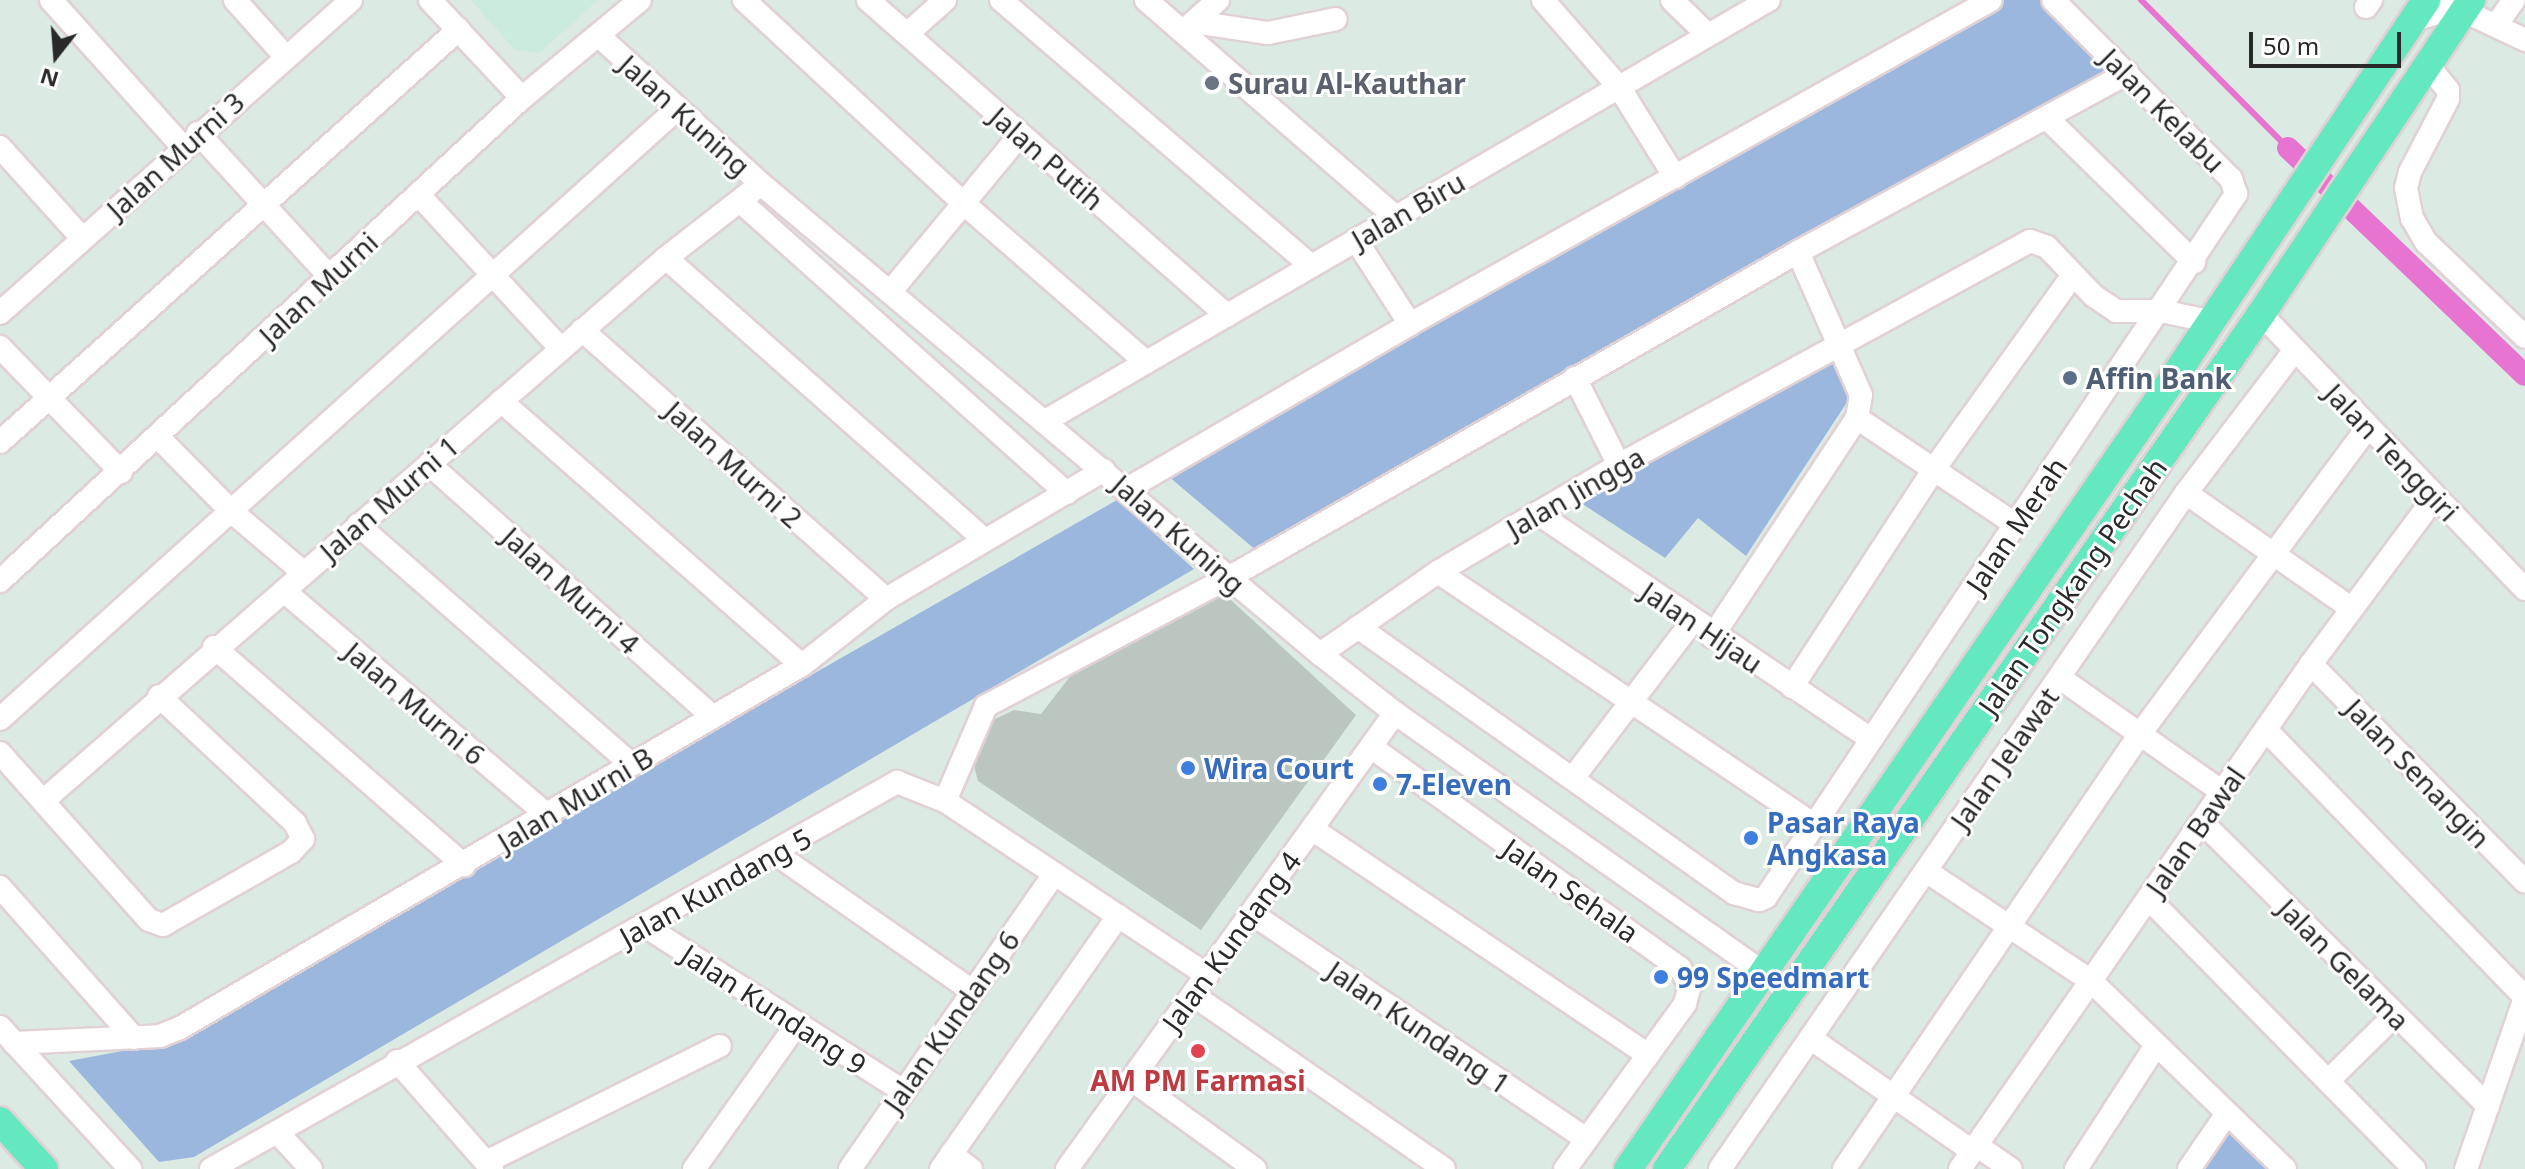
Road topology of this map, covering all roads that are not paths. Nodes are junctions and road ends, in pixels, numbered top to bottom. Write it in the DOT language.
graph roads {
  1 [pos="51,0"];
  2 [pos="235,0"];
  3 [pos="351,0"];
  4 [pos="430,0"];
  5 [pos="640,0"];
  6 [pos="744,0"];
  7 [pos="868,0"];
  8 [pos="945,0"];
  9 [pos="1001,0"];
  10 [pos="1146,0"];
  11 [pos="1218,0"];
  12 [pos="1543,0"];
  13 [pos="1672,0"];
  14 [pos="1769,0"];
  15 [pos="1991,0"];
  16 [pos="2053,0"];
  17 [pos="2514,0"];
  18 [pos="2467,5"];
  19 [pos="2418,11"];
  20 [pos="1336,19"];
  21 [pos="2497,24"];
  22 [pos="1189,27"];
  23 [pos="459,29"];
  24 [pos="907,34"];
  25 [pos="1708,35"];
  26 [pos="599,36"];
  27 [pos="2525,40"];
  28 [pos="285,56"];
  29 [pos="2426,63"];
  30 [pos="2127,73"];
  31 [pos="1619,87"];
  32 [pos="522,98"];
  33 [pos="676,110"];
  34 [pos="2047,118"];
  35 [pos="1020,135"];
  36 [pos="191,140"];
  37 [pos="0,147"];
  38 [pos="1675,177"];
  39 [pos="761,184"];
  40 [pos="418,194"];
  41 [pos="741,202"];
  42 [pos="962,202"];
  43 [pos="262,203"];
  44 [pos="1396,217"];
  45 [pos="82,238"];
  46 [pos="1356,240"];
  47 [pos="1798,252"];
  48 [pos="666,258"];
  49 [pos="2194,262"];
  50 [pos="1311,266"];
  51 [pos="491,273"];
  52 [pos="2072,276"];
  53 [pos="330,277"];
  54 [pos="891,291"];
  55 [pos="2161,311"];
  56 [pos="0,313"];
  57 [pos="2261,314"];
  58 [pos="1227,315"];
  59 [pos="2209,321"];
  60 [pos="1410,324"];
  61 [pos="582,330"];
  62 [pos="2525,337"];
  63 [pos="0,347"];
  64 [pos="1841,348"];
  65 [pos="561,349"];
  66 [pos="2294,351"];
  67 [pos="1146,362"];
  68 [pos="1575,378"];
  69 [pos="48,398"];
  70 [pos="501,401"];
  71 [pos="1857,418"];
  72 [pos="1047,420"];
  73 [pos="2368,427"];
  74 [pos="159,438"];
  75 [pos="0,442"];
  76 [pos="429,464"];
  77 [pos="1619,465"];
  78 [pos="1934,469"];
  79 [pos="1104,470"];
  80 [pos="121,472"];
  81 [pos="1127,489"];
  82 [pos="1067,493"];
  83 [pos="2186,493"];
  84 [pos="2435,497"];
  85 [pos="231,511"];
  86 [pos="1537,513"];
  87 [pos="358,525"];
  88 [pos="2016,525"];
  89 [pos="982,538"];
  90 [pos="2272,553"];
  91 [pos="303,572"];
  92 [pos="1438,572"];
  93 [pos="1230,577"];
  94 [pos="0,581"];
  95 [pos="2525,589"];
  96 [pos="284,591"];
  97 [pos="886,599"];
  98 [pos="2351,608"];
  99 [pos="1692,622"];
  100 [pos="1358,627"];
  101 [pos="1712,637"];
  102 [pos="214,647"];
  103 [pos="1320,654"];
  104 [pos="2311,664"];
  105 [pos="802,665"];
  106 [pos="2060,678"];
  107 [pos="1792,687"];
  108 [pos="159,696"];
  109 [pos="1630,702"];
  110 [pos="1395,713"];
  111 [pos="713,717"];
  112 [pos="0,719"];
  113 [pos="2266,730"];
  114 [pos="2140,734"];
  115 [pos="1869,738"];
  116 [pos="1371,747"];
  117 [pos="0,753"];
  118 [pos="632,765"];
  119 [pos="1573,778"];
  120 [pos="2222,792"];
  121 [pos="43,801"];
  122 [pos="945,801"];
  123 [pos="546,814"];
  124 [pos="2202,822"];
  125 [pos="1814,825"];
  126 [pos="1312,829"];
  127 [pos="776,854"];
  128 [pos="464,865"];
  129 [pos="1926,871"];
  130 [pos="1054,874"];
  131 [pos="2525,882"];
  132 [pos="0,887"];
  133 [pos="2148,898"];
  134 [pos="1251,913"];
  135 [pos="1118,916"];
  136 [pos="645,926"];
  137 [pos="2008,926"];
  138 [pos="1765,973"];
  139 [pos="1207,975"];
  140 [pos="2091,981"];
  141 [pos="971,990"];
  142 [pos="1790,992"];
  143 [pos="1193,995"];
  144 [pos="2525,997"];
  145 [pos="2395,1015"];
  146 [pos="797,1024"];
  147 [pos="7,1035"];
  148 [pos="134,1038"];
  149 [pos="1813,1040"];
  150 [pos="720,1046"];
  151 [pos="2155,1047"];
  152 [pos="1648,1055"];
  153 [pos="397,1061"];
  154 [pos="2330,1079"];
  155 [pos="1132,1080"];
  156 [pos="903,1091"];
  157 [pos="1893,1096"];
  158 [pos="2488,1106"];
  159 [pos="2226,1115"];
  160 [pos="0,1121"];
  161 [pos="277,1132"];
  162 [pos="1587,1140"];
  163 [pos="1969,1155"];
  164 [pos="946,1162"];
  165 [pos="489,1166"];
  166 [pos="214,1168"];
  167 [pos="44,1169"];
  168 [pos="130,1169"];
  169 [pos="311,1169"];
  170 [pos="694,1169"];
  171 [pos="850,1169"];
  172 [pos="971,1169"];
  173 [pos="1067,1169"];
  174 [pos="1255,1169"];
  175 [pos="1444,1169"];
  176 [pos="1565,1169"];
  177 [pos="1628,1169"];
  178 [pos="1667,1169"];
  179 [pos="1720,1169"];
  180 [pos="1844,1169"];
  181 [pos="2011,1169"];
  182 [pos="2076,1169"];
  183 [pos="2189,1169"];
  184 [pos="2285,1169"];
  185 [pos="2414,1169"];
  186 [pos="2466,1169"];
  1 -- 36 [label="street"];
  2 -- 28 [label="street"];
  3 -- 28 [label="street, Jalan Murni 3"];
  4 -- 23 [label="street"];
  5 -- 26 [label="street, Jalan Murni"];
  6 -- 42 [label="street"];
  7 -- 24 [label="street, Jalan Putih"];
  8 -- 24 [label="street"];
  9 -- 50 [label="street"];
  10 -- 22 [label="street"];
  11 -- 22 [label="street"];
  12 -- 31 [label="street"];
  13 -- 25 [label="street"];
  14 -- 25 [label="street, Jalan Biru"];
  15 -- 38 [label="street"];
  16 -- 30 [label="street, Jalan Kelabu"];
  17 -- 21 [label="street"];
  18 -- 19 [label="street"];
  18 -- 21 [label="street"];
  18 -- 29 [label="main road, Jalan Tongkang Pechah"];
  19 -- 59 [label="main road, Jalan Tongkang Pechah"];
  20 -- 22 [label="street"];
  21 -- 27 [label="street"];
  22 -- 44 [label="street"];
  23 -- 32 [label="street"];
  23 -- 43 [label="street"];
  24 -- 35 [label="street, Jalan Putih"];
  25 -- 31 [label="street, Jalan Biru"];
  26 -- 32 [label="street, Jalan Murni"];
  26 -- 33 [label="street, Jalan Kuning"];
  28 -- 36 [label="street, Jalan Murni 3"];
  29 -- 57 [label="main road, Jalan Tongkang Pechah"];
  29 -- 62 [label="street"];
  30 -- 34 [label="street"];
  30 -- 49 [label="street, Jalan Kelabu"];
  31 -- 38 [label="street"];
  31 -- 44 [label="street, Jalan Biru"];
  32 -- 40 [label="street, Jalan Murni"];
  33 -- 39 [label="street, Jalan Kuning"];
  33 -- 51 [label="street"];
  34 -- 47 [label="street"];
  34 -- 49 [label="street"];
  35 -- 42 [label="street"];
  35 -- 58 [label="street, Jalan Putih"];
  36 -- 43 [label="street"];
  36 -- 45 [label="street, Jalan Murni 3"];
  37 -- 45 [label="street"];
  38 -- 60 [label="street"];
  39 -- 41 [label="street, Jalan Murni 1"];
  39 -- 54 [label="street, Jalan Kuning"];
  40 -- 51 [label="street"];
  40 -- 53 [label="street, Jalan Murni"];
  41 -- 48 [label="street, Jalan Murni 1"];
  41 -- 82 [label="street"];
  42 -- 54 [label="street"];
  42 -- 67 [label="street"];
  43 -- 53 [label="street"];
  43 -- 69 [label="street"];
  44 -- 46 [label="street, Jalan Biru"];
  45 -- 56 [label="street, Jalan Murni 3"];
  46 -- 50 [label="street, Jalan Biru"];
  46 -- 60 [label="street"];
  47 -- 64 [label="street"];
  47 -- 68 [label="street"];
  48 -- 61 [label="street, Jalan Murni 1"];
  48 -- 89 [label="street"];
  49 -- 55 [label="street, Jalan Kelabu"];
  50 -- 58 [label="street, Jalan Biru"];
  51 -- 65 [label="street"];
  51 -- 85 [label="street"];
  52 -- 55 [label="street, Jalan Jingga"];
  52 -- 64 [label="street, Jalan Jingga"];
  52 -- 78 [label="street"];
  53 -- 74 [label="street, Jalan Murni"];
  54 -- 72 [label="street, Jalan Kuning"];
  55 -- 59 [label="street, Jalan Jingga"];
  55 -- 88 [label="street, Jalan Merah"];
  57 -- 66 [label="street, Jalan Tenggiri"];
  57 -- 142 [label="main road, Jalan Tongkang Pechah"];
  58 -- 67 [label="street, Jalan Biru"];
  59 -- 138 [label="main road, Jalan Tongkang Pechah"];
  60 -- 81 [label="street"];
  61 -- 65 [label="street, Jalan Murni 1"];
  61 -- 97 [label="street, Jalan Murni 2"];
  63 -- 69 [label="street"];
  64 -- 71 [label="street"];
  64 -- 77 [label="street, Jalan Jingga"];
  65 -- 70 [label="street, Jalan Murni 1"];
  66 -- 73 [label="street, Jalan Tenggiri"];
  66 -- 83 [label="street, Jalan Jelawat"];
  67 -- 72 [label="street, Jalan Biru"];
  68 -- 77 [label="street"];
  68 -- 93 [label="street"];
  69 -- 75 [label="street"];
  69 -- 80 [label="street"];
  70 -- 76 [label="street, Jalan Murni 1"];
  70 -- 105 [label="street"];
  71 -- 78 [label="street"];
  71 -- 101 [label="street"];
  72 -- 79 [label="street, Jalan Kuning"];
  73 -- 84 [label="street, Jalan Tenggiri"];
  73 -- 90 [label="street"];
  74 -- 80 [label="street, Jalan Murni"];
  74 -- 85 [label="street"];
  76 -- 87 [label="street, Jalan Murni 1"];
  76 -- 111 [label="street, Jalan Murni 4"];
  77 -- 86 [label="street, Jalan Jingga"];
  78 -- 88 [label="street"];
  78 -- 107 [label="street"];
  79 -- 81 [label="street, Jalan Kuning"];
  79 -- 82 [label="street, Jalan Murni B"];
  80 -- 94 [label="street, Jalan Murni"];
  81 -- 93 [label="street, Jalan Kuning"];
  82 -- 89 [label="street, Jalan Murni B"];
  83 -- 90 [label="street"];
  83 -- 106 [label="street, Jalan Jelawat"];
  84 -- 95 [label="street, Jalan Tenggiri"];
  84 -- 98 [label="street, Jalan Bawal"];
  85 -- 91 [label="street"];
  85 -- 112 [label="street"];
  86 -- 92 [label="street, Jalan Jingga"];
  86 -- 99 [label="street, Jalan Hijau"];
  87 -- 91 [label="street, Jalan Murni 1"];
  87 -- 118 [label="street"];
  88 -- 115 [label="street, Jalan Merah"];
  89 -- 97 [label="street, Jalan Murni B"];
  90 -- 98 [label="street"];
  90 -- 114 [label="street"];
  91 -- 96 [label="street, Jalan Murni 1"];
  92 -- 100 [label="street, Jalan Jingga"];
  92 -- 109 [label="street"];
  93 -- 103 [label="street, Jalan Kuning"];
  93 -- 122 [label="street"];
  96 -- 102 [label="street, Jalan Murni 1"];
  96 -- 123 [label="street, Jalan Murni 6"];
  97 -- 105 [label="street, Jalan Murni B"];
  98 -- 104 [label="street, Jalan Bawal"];
  99 -- 101 [label="street, Jalan Hijau"];
  99 -- 109 [label="street"];
  100 -- 103 [label="street, Jalan Jingga"];
  100 -- 119 [label="street, Jalan Merah"];
  101 -- 107 [label="street, Jalan Hijau"];
  102 -- 108 [label="street, Jalan Murni 1"];
  102 -- 128 [label="street"];
  103 -- 110 [label="street, Jalan Kuning"];
  104 -- 113 [label="street, Jalan Bawal"];
  104 -- 131 [label="street, Jalan Senangin"];
  105 -- 111 [label="street, Jalan Murni B"];
  106 -- 114 [label="street"];
  106 -- 129 [label="street, Jalan Jelawat"];
  107 -- 115 [label="street, Jalan Hijau"];
  108 -- 121 [label="street, Jalan Murni 1"];
  108 -- 121 [label="street"];
  109 -- 119 [label="street"];
  109 -- 125 [label="street"];
  110 -- 116 [label="street, Jalan Kundang 4"];
  110 -- 138 [label="street, Jalan Kuning"];
  111 -- 118 [label="street, Jalan Murni B"];
  113 -- 120 [label="street, Jalan Bawal"];
  113 -- 144 [label="street"];
  114 -- 120 [label="street"];
  114 -- 137 [label="street"];
  115 -- 125 [label="street, Jalan Merah"];
  116 -- 126 [label="street, Jalan Kundang 4"];
  116 -- 152 [label="street, Jalan Sehala"];
  117 -- 121 [label="street"];
  118 -- 123 [label="street, Jalan Murni B"];
  119 -- 125 [label="street, Jalan Merah"];
  120 -- 124 [label="street, Jalan Bawal"];
  122 -- 127 [label="street, Jalan Kundang 5"];
  122 -- 130 [label="street, Jalan Kundang 5"];
  123 -- 128 [label="street, Jalan Murni B"];
  124 -- 133 [label="street, Jalan Bawal"];
  124 -- 145 [label="street, Jalan Gelama"];
  126 -- 134 [label="street, Jalan Kundang 4"];
  126 -- 152 [label="street"];
  127 -- 136 [label="street, Jalan Kundang 5"];
  127 -- 141 [label="street"];
  128 -- 148 [label="street, Jalan Murni B"];
  129 -- 137 [label="street"];
  129 -- 149 [label="street, Jalan Jelawat"];
  130 -- 135 [label="street, Jalan Kundang 5"];
  130 -- 141 [label="street, Jalan Kundang 6"];
  132 -- 148 [label="street"];
  133 -- 140 [label="street, Jalan Bawal"];
  133 -- 154 [label="street"];
  134 -- 139 [label="street, Jalan Kundang 4"];
  134 -- 162 [label="street, Jalan Kundang 1"];
  135 -- 139 [label="street, Jalan Kundang 5"];
  135 -- 164 [label="street"];
  136 -- 146 [label="street, Jalan Kundang 9"];
  136 -- 153 [label="street, Jalan Kundang 5"];
  137 -- 140 [label="street"];
  137 -- 157 [label="street"];
  138 -- 142 [label="street, Jalan Kuning"];
  138 -- 177 [label="main road, Jalan Tongkang Pechah"];
  139 -- 143 [label="street, Jalan Kundang 4"];
  140 -- 151 [label="street"];
  140 -- 163 [label="street, Jalan Bawal"];
  141 -- 156 [label="street, Jalan Kundang 6"];
  142 -- 178 [label="main road, Jalan Tongkang Pechah"];
  143 -- 155 [label="street, Jalan Kundang 4"];
  143 -- 175 [label="street"];
  144 -- 158 [label="street"];
  145 -- 154 [label="street"];
  145 -- 158 [label="street, Jalan Gelama"];
  146 -- 156 [label="street, Jalan Kundang 9"];
  146 -- 170 [label="street"];
  147 -- 148 [label="street, Jalan Murni B"];
  147 -- 168 [label="street"];
  149 -- 157 [label="street"];
  149 -- 179 [label="street, Jalan Jelawat"];
  150 -- 165 [label="street"];
  151 -- 159 [label="street"];
  151 -- 182 [label="street"];
  152 -- 162 [label="street, Jalan Sehala"];
  153 -- 161 [label="street, Jalan Kundang 5"];
  153 -- 165 [label="street"];
  154 -- 185 [label="street"];
  155 -- 173 [label="street, Jalan Kundang 4"];
  155 -- 174 [label="street"];
  156 -- 171 [label="street, Jalan Kundang 6"];
  157 -- 163 [label="street"];
  157 -- 180 [label="street"];
  158 -- 186 [label="street"];
  159 -- 183 [label="street"];
  159 -- 184 [label="street"];
  160 -- 167 [label="main road"];
  161 -- 166 [label="street, Jalan Kundang 5"];
  161 -- 169 [label="street"];
  162 -- 176 [label="street, Jalan Sehala"];
  163 -- 181 [label="street"];
  164 -- 172 [label="street"];
}
